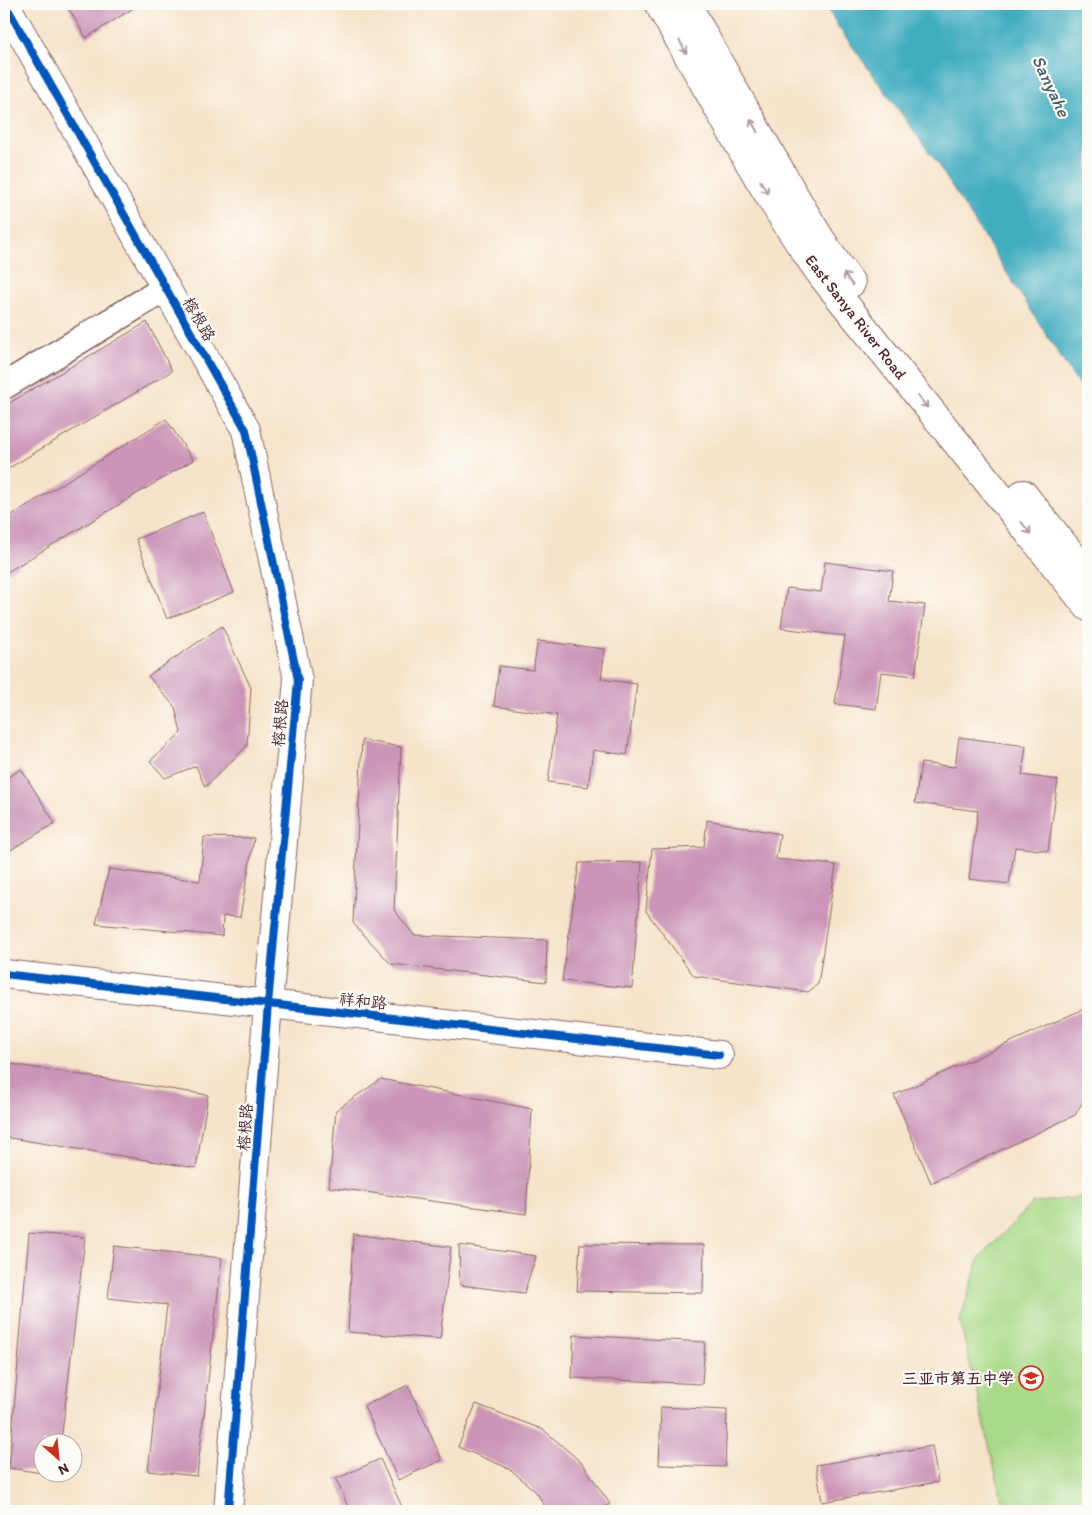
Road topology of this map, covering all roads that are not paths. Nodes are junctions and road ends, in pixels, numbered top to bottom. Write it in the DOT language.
graph roads {
  1 [pos="5,4"];
  2 [pos="659,4"];
  3 [pos="687,4"];
  4 [pos="166,288"];
  5 [pos="4,386"];
  6 [pos="1088,575"];
  7 [pos="1088,607"];
  8 [pos="4,974"];
  9 [pos="268,1004"];
  10 [pos="719,1055"];
  11 [pos="228,1511"];
  1 -- 4 [label="street, 榕根路"];
  2 -- 7 [label="street, East Sanya River Road, one-way"];
  6 -- 3 [label="street, East Sanya River Road, one-way"];
  4 -- 5 [label="street"];
  4 -- 9 [label="street, 榕根路"];
  8 -- 9 [label="street, 祥和路"];
  9 -- 10 [label="street, 祥和路"];
  9 -- 11 [label="street, 榕根路"];
}
